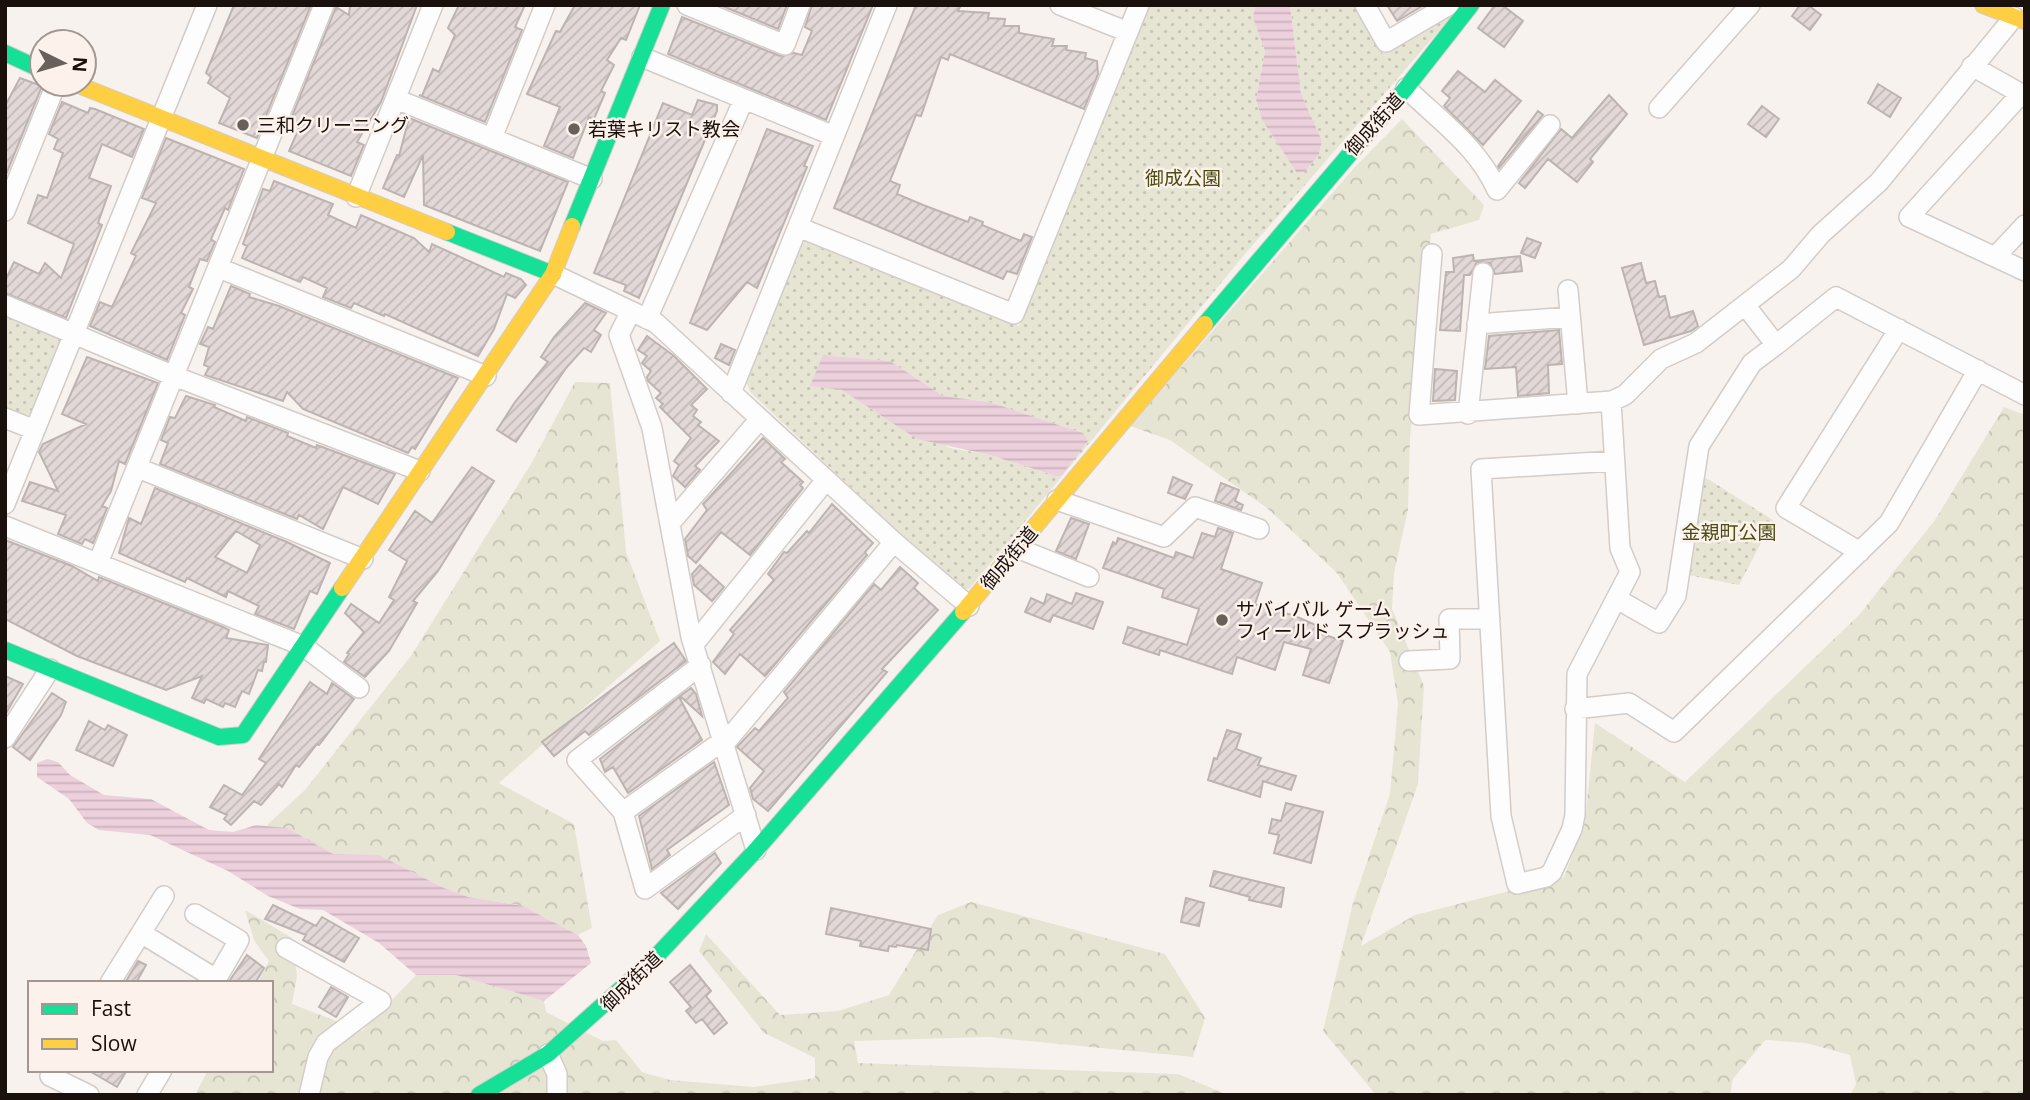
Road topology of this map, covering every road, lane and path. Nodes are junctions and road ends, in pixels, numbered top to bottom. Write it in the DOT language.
graph roads {
  1 [pos="207,5"];
  2 [pos="324,5"];
  3 [pos="433,5"];
  4 [pos="545,5"];
  5 [pos="662,5"];
  6 [pos="687,5"];
  7 [pos="800,5"];
  8 [pos="887,5"];
  9 [pos="1060,5"];
  10 [pos="1139,5"];
  11 [pos="1365,5"];
  12 [pos="1449,5"];
  13 [pos="1471,5"];
  14 [pos="1750,5"];
  15 [pos="1983,5"];
  16 [pos="2020,19"];
  17 [pos="1128,32"];
  18 [pos="5,54"];
  19 [pos="642,57"];
  20 [pos="28,64"];
  21 [pos="1972,66"];
  22 [pos="1406,88"];
  23 [pos="98,93"];
  24 [pos="2023,95"];
  25 [pos="49,98"];
  26 [pos="396,99"];
  27 [pos="744,99"];
  28 [pos="1658,108"];
  29 [pos="162,118"];
  30 [pos="1550,125"];
  31 [pos="834,136"];
  32 [pos="492,138"];
  33 [pos="263,157"];
  34 [pos="592,179"];
  35 [pos="10,183"];
  36 [pos="356,197"];
  37 [pos="5,211"];
  38 [pos="2025,225"];
  39 [pos="798,227"];
  40 [pos="1432,254"];
  41 [pos="1996,257"];
  42 [pos="219,268"];
  43 [pos="2025,271"];
  44 [pos="1483,273"];
  45 [pos="553,274"];
  46 [pos="1568,290"];
  47 [pos="1745,304"];
  48 [pos="5,305"];
  49 [pos="639,315"];
  50 [pos="1570,317"];
  51 [pos="1477,324"];
  52 [pos="1899,329"];
  53 [pos="76,333"];
  54 [pos="1776,345"];
  55 [pos="1978,370"];
  56 [pos="174,376"];
  57 [pos="486,376"];
  58 [pos="732,393"];
  59 [pos="2025,394"];
  60 [pos="1611,401"];
  61 [pos="1578,404"];
  62 [pos="1468,414"];
  63 [pos="5,418"];
  64 [pos="760,419"];
  65 [pos="35,430"];
  66 [pos="1614,461"];
  67 [pos="138,468"];
  68 [pos="420,471"];
  69 [pos="826,480"];
  70 [pos="1057,500"];
  71 [pos="5,504"];
  72 [pos="671,522"];
  73 [pos="5,526"];
  74 [pos="1259,529"];
  75 [pos="894,542"];
  76 [pos="1017,548"];
  77 [pos="1860,552"];
  78 [pos="363,559"];
  79 [pos="98,563"];
  80 [pos="1089,577"];
  81 [pos="1617,599"];
  82 [pos="969,606"];
  83 [pos="1490,619"];
  84 [pos="694,644"];
  85 [pos="303,646"];
  86 [pos="5,650"];
  87 [pos="1409,662"];
  88 [pos="701,665"];
  89 [pos="50,669"];
  90 [pos="359,688"];
  91 [pos="1575,709"];
  92 [pos="5,738"];
  93 [pos="724,741"];
  94 [pos="623,812"];
  95 [pos="746,815"];
  96 [pos="756,850"];
  97 [pos="164,896"];
  98 [pos="195,914"];
  99 [pos="141,933"];
  100 [pos="286,948"];
  101 [pos="111,981"];
  102 [pos="215,981"];
  103 [pos="548,1054"];
  104 [pos="53,1072"];
  105 [pos="161,1072"];
  106 [pos="89,1095"];
  107 [pos="148,1095"];
  108 [pos="309,1095"];
  109 [pos="479,1095"];
  110 [pos="557,1095"];
  1 -- 29 [label="street"];
  2 -- 33 [label="street"];
  3 -- 26 [label="street"];
  4 -- 32 [label="street"];
  5 -- 19 [label="street"];
  6 -- 7 [label="street"];
  8 -- 31 [label="street"];
  9 -- 17 [label="street"];
  10 -- 17 [label="street"];
  11 -- 12 [label="street"];
  13 -- 22 [label="street, 御成街道"];
  14 -- 28 [label="street"];
  15 -- 16 [label="street"];
  16 -- 21 [label="street"];
  17 -- 39 [label="street"];
  18 -- 20 [label="street"];
  19 -- 27 [label="street"];
  19 -- 34 [label="street"];
  21 -- 24 [label="street"];
  21 -- 47 [label="street"];
  22 -- 30 [label="street"];
  22 -- 70 [label="street, 御成街道"];
  23 -- 29 [label="street"];
  24 -- 41 [label="street"];
  25 -- 35 [label="street"];
  26 -- 32 [label="street"];
  26 -- 36 [label="street"];
  27 -- 31 [label="street"];
  27 -- 49 [label="street"];
  29 -- 33 [label="street"];
  29 -- 53 [label="street"];
  31 -- 39 [label="street"];
  32 -- 34 [label="street"];
  33 -- 36 [label="street"];
  33 -- 42 [label="street"];
  34 -- 45 [label="street"];
  35 -- 37 [label="street"];
  36 -- 45 [label="street"];
  38 -- 41 [label="street"];
  39 -- 58 [label="street"];
  40 -- 62 [label="street"];
  41 -- 43 [label="street"];
  42 -- 56 [label="street"];
  42 -- 57 [label="street"];
  44 -- 51 [label="street"];
  45 -- 49 [label="street"];
  45 -- 57 [label="street"];
  46 -- 50 [label="street"];
  47 -- 54 [label="street"];
  47 -- 60 [label="street"];
  48 -- 53 [label="street"];
  49 -- 58 [label="street"];
  49 -- 72 [label="street"];
  50 -- 51 [label="street"];
  50 -- 61 [label="street"];
  51 -- 62 [label="street"];
  52 -- 54 [label="street"];
  52 -- 55 [label="street"];
  52 -- 77 [label="street"];
  53 -- 56 [label="street"];
  53 -- 65 [label="street"];
  54 -- 81 [label="street"];
  55 -- 59 [label="street"];
  55 -- 77 [label="street"];
  56 -- 67 [label="street"];
  56 -- 68 [label="street"];
  57 -- 68 [label="street"];
  58 -- 64 [label="street"];
  60 -- 61 [label="street"];
  60 -- 66 [label="street"];
  61 -- 62 [label="street"];
  63 -- 65 [label="street"];
  64 -- 69 [label="street"];
  64 -- 72 [label="street"];
  65 -- 71 [label="street"];
  66 -- 81 [label="street"];
  66 -- 83 [label="street"];
  67 -- 78 [label="street"];
  67 -- 79 [label="street"];
  68 -- 78 [label="street"];
  69 -- 75 [label="street"];
  69 -- 84 [label="street"];
  70 -- 74 [label="street"];
  70 -- 76 [label="street, 御成街道"];
  72 -- 84 [label="street"];
  73 -- 79 [label="street"];
  75 -- 82 [label="street"];
  75 -- 93 [label="street"];
  76 -- 80 [label="street"];
  76 -- 82 [label="street, 御成街道"];
  77 -- 91 [label="street"];
  78 -- 85 [label="street"];
  79 -- 85 [label="street"];
  81 -- 91 [label="street"];
  82 -- 96 [label="street, 御成街道"];
  83 -- 87 [label="street"];
  83 -- 91 [label="street"];
  84 -- 88 [label="street"];
  85 -- 89 [label="street"];
  85 -- 90 [label="street"];
  86 -- 89 [label="street"];
  88 -- 93 [label="street"];
  88 -- 94 [label="street"];
  89 -- 92 [label="street"];
  93 -- 94 [label="street"];
  93 -- 95 [label="street"];
  94 -- 95 [label="street"];
  95 -- 96 [label="street"];
  96 -- 103 [label="street, 御成街道"];
  97 -- 99 [label="street"];
  98 -- 102 [label="street"];
  99 -- 101 [label="street"];
  99 -- 102 [label="street"];
  100 -- 108 [label="street"];
  103 -- 109 [label="street, 御成街道"];
  103 -- 110 [label="street"];
  104 -- 106 [label="street"];
  105 -- 107 [label="street"];
}
